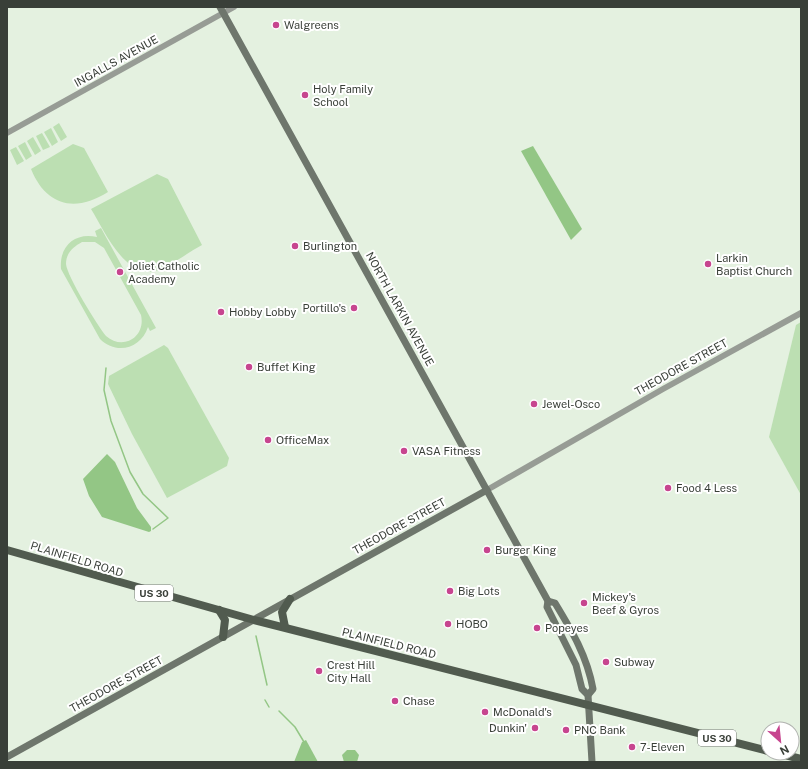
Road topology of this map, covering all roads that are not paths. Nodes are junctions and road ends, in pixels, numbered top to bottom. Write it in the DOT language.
graph roads {
  1 [pos="234,7"];
  2 [pos="222,10"];
  3 [pos="7,133"];
  4 [pos="801,313"];
  5 [pos="487,490"];
  6 [pos="7,550"];
  7 [pos="290,599"];
  8 [pos="548,601"];
  9 [pos="219,610"];
  10 [pos="254,620"];
  11 [pos="285,627"];
  12 [pos="223,637"];
  13 [pos="588,695"];
  14 [pos="589,705"];
  15 [pos="760,749"];
  16 [pos="7,757"];
  17 [pos="592,762"];
  1 -- 2 [label="street, INGALLS AVENUE"];
  2 -- 3 [label="street, INGALLS AVENUE"];
  2 -- 5 [label="main road, NORTH LARKIN AVENUE"];
  4 -- 5 [label="street, THEODORE STREET"];
  5 -- 7 [label="main road, THEODORE STREET"];
  5 -- 8 [label="main road, NORTH LARKIN AVENUE"];
  6 -- 9 [label="main road, PLAINFIELD ROAD / US 30"];
  7 -- 10 [label="main road, THEODORE STREET"];
  7 -- 11 [label="main road"];
  8 -- 13 [label="main road, NORTH LARKIN AVENUE"];
  8 -- 13 [label="main road, NORTH LARKIN AVENUE"];
  9 -- 10 [label="main road, PLAINFIELD ROAD / US 30"];
  9 -- 12 [label="main road"];
  10 -- 11 [label="main road, PLAINFIELD ROAD / US 30"];
  10 -- 12 [label="main road, THEODORE STREET"];
  11 -- 14 [label="main road, PLAINFIELD ROAD / US 30"];
  12 -- 16 [label="main road, THEODORE STREET"];
  13 -- 14 [label="main road, NORTH LARKIN AVENUE"];
  14 -- 15 [label="main road, PLAINFIELD ROAD / US 30"];
  14 -- 17 [label="main road, NORTH LARKIN AVENUE"];
}
